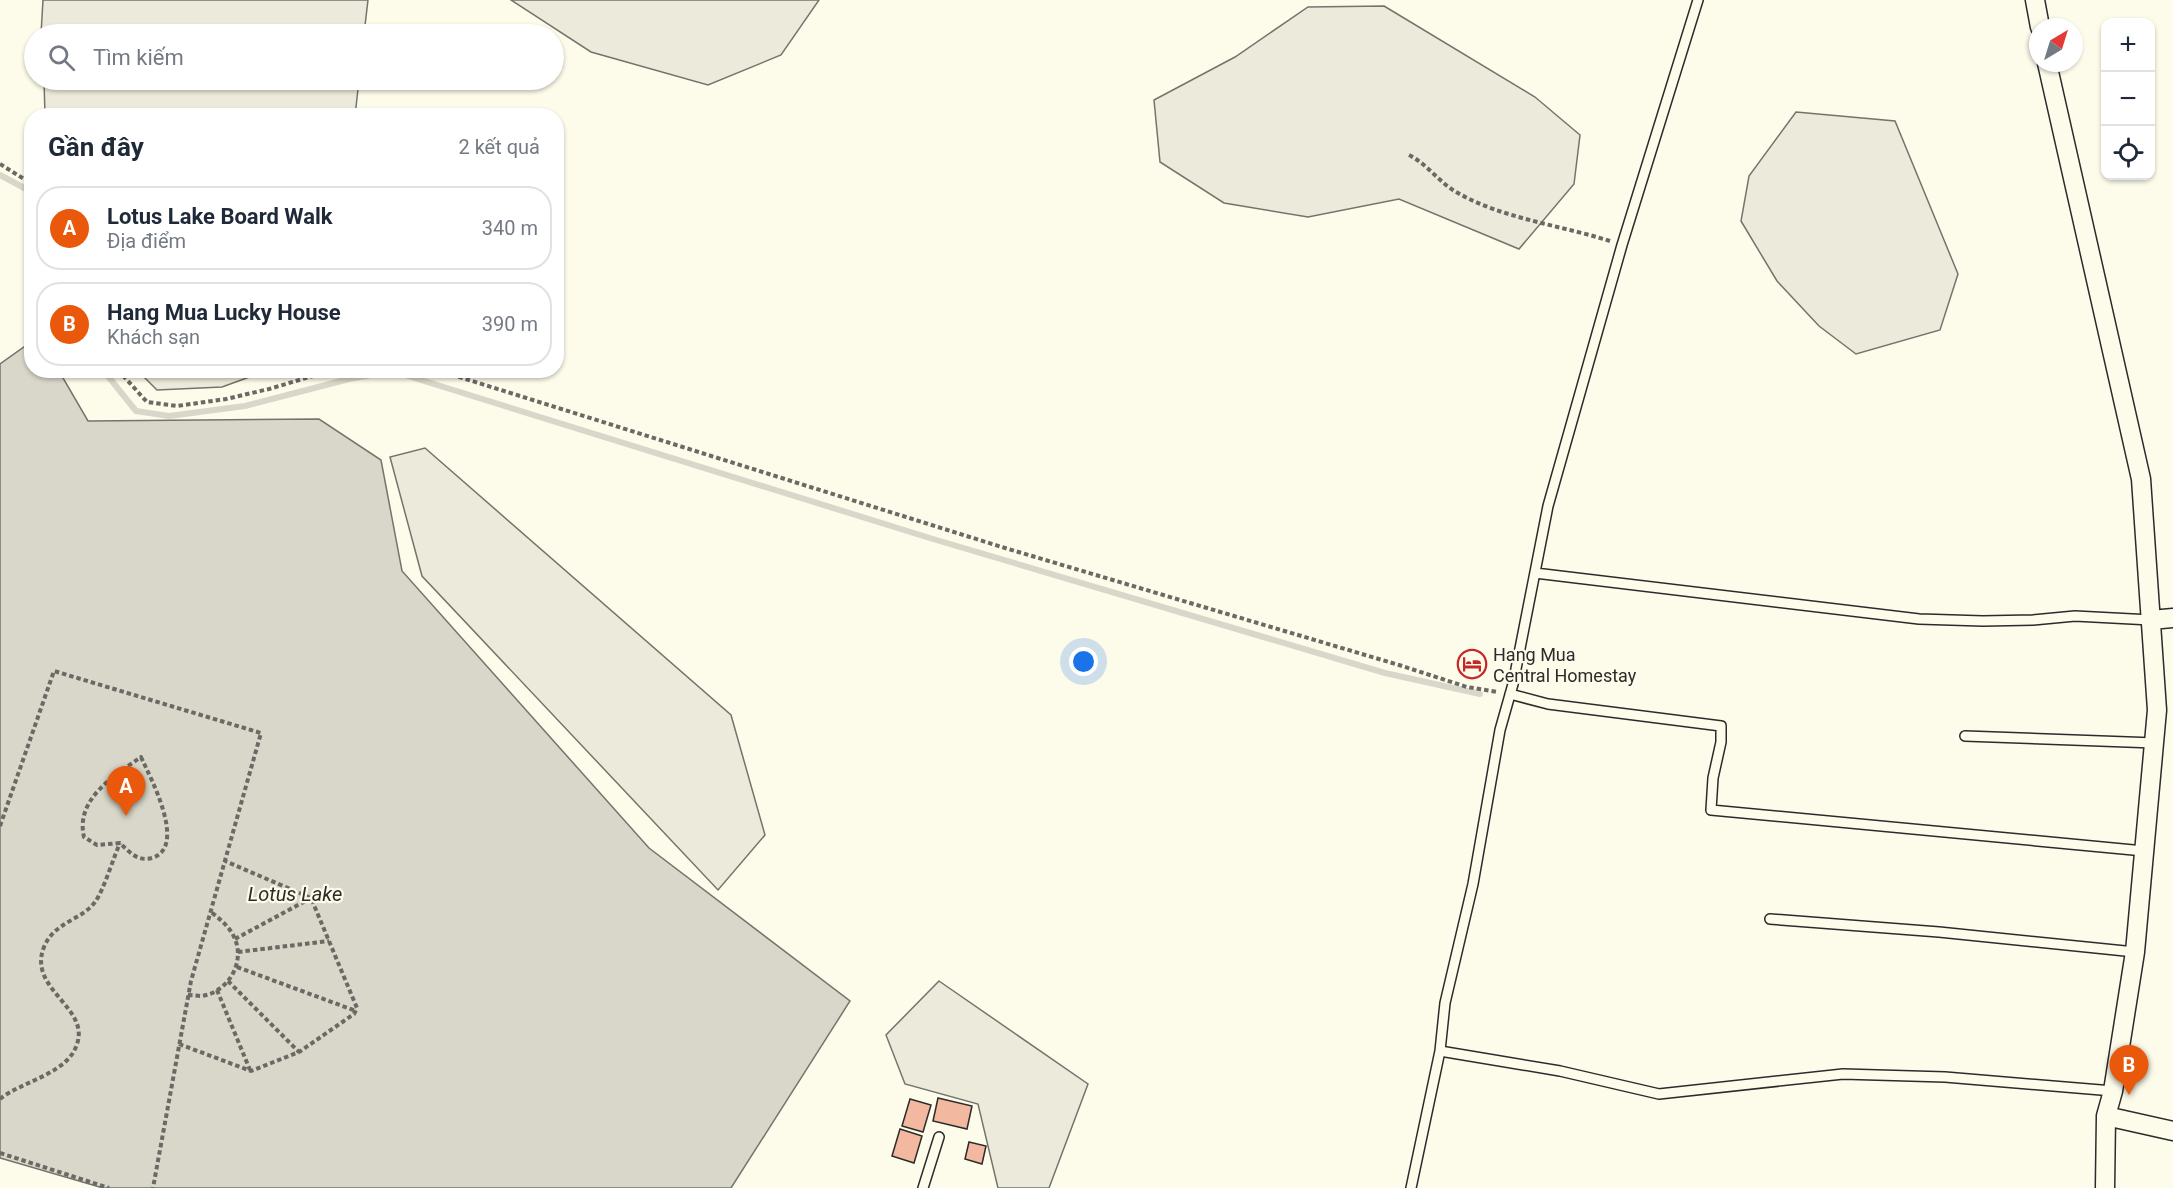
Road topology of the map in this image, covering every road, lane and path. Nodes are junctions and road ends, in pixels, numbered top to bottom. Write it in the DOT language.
graph roads {
  1 [pos="1698,0"];
  2 [pos="2035,0"];
  3 [pos="2038,18"];
  4 [pos="2049,72"];
  5 [pos="1409,155"];
  6 [pos="0,164"];
  7 [pos="24,179"];
  8 [pos="1622,245"];
  9 [pos="125,378"];
  10 [pos="305,378"];
  11 [pos="463,378"];
  12 [pos="1535,573"];
  13 [pos="2173,618"];
  14 [pos="2151,620"];
  15 [pos="1510,694"];
  16 [pos="1965,736"];
  17 [pos="2156,742"];
  18 [pos="0,826"];
  19 [pos="120,843"];
  20 [pos="2144,850"];
  21 [pos="225,861"];
  22 [pos="311,898"];
  23 [pos="211,912"];
  24 [pos="1770,919"];
  25 [pos="235,939"];
  26 [pos="329,941"];
  27 [pos="238,952"];
  28 [pos="2135,952"];
  29 [pos="237,967"];
  30 [pos="228,981"];
  31 [pos="217,990"];
  32 [pos="188,994"];
  33 [pos="356,1011"];
  34 [pos="179,1044"];
  35 [pos="1440,1051"];
  36 [pos="299,1053"];
  37 [pos="251,1071"];
  38 [pos="2113,1091"];
  39 [pos="0,1099"];
  40 [pos="2106,1116"];
  41 [pos="2173,1131"];
  42 [pos="939,1137"];
  43 [pos="0,1154"];
  44 [pos="109,1188"];
  45 [pos="153,1188"];
  46 [pos="923,1188"];
  47 [pos="1411,1188"];
  48 [pos="2105,1188"];
  1 -- 8 [label="lane"];
  2 -- 3 [label="street"];
  4 -- 14 [label="street"];
  5 -- 8 [label="path"];
  6 -- 7 [label="path"];
  8 -- 12 [label="lane"];
  9 -- 10 [label="path"];
  11 -- 15 [label="path"];
  12 -- 14 [label="lane"];
  12 -- 15 [label="lane"];
  13 -- 14 [label="street"];
  14 -- 17 [label="street"];
  15 -- 20 [label="lane"];
  15 -- 35 [label="lane"];
  16 -- 17 [label="lane"];
  17 -- 20 [label="street"];
  18 -- 21 [label="path"];
  19 -- 19 [label="path"];
  19 -- 39 [label="path"];
  20 -- 28 [label="street"];
  21 -- 22 [label="path"];
  21 -- 23 [label="path"];
  22 -- 25 [label="path"];
  22 -- 26 [label="path"];
  23 -- 25 [label="path"];
  23 -- 32 [label="path"];
  24 -- 28 [label="lane"];
  25 -- 27 [label="path"];
  26 -- 27 [label="path"];
  26 -- 33 [label="path"];
  27 -- 29 [label="path"];
  28 -- 38 [label="street"];
  29 -- 30 [label="path"];
  29 -- 33 [label="path"];
  30 -- 31 [label="path"];
  30 -- 36 [label="path"];
  31 -- 32 [label="path"];
  31 -- 37 [label="path"];
  32 -- 34 [label="path"];
  33 -- 36 [label="path"];
  34 -- 37 [label="path"];
  34 -- 45 [label="path"];
  35 -- 38 [label="lane"];
  35 -- 47 [label="lane"];
  36 -- 37 [label="path"];
  38 -- 40 [label="street"];
  40 -- 41 [label="street"];
  40 -- 48 [label="street"];
  42 -- 46 [label="lane"];
  43 -- 44 [label="path"];
}
